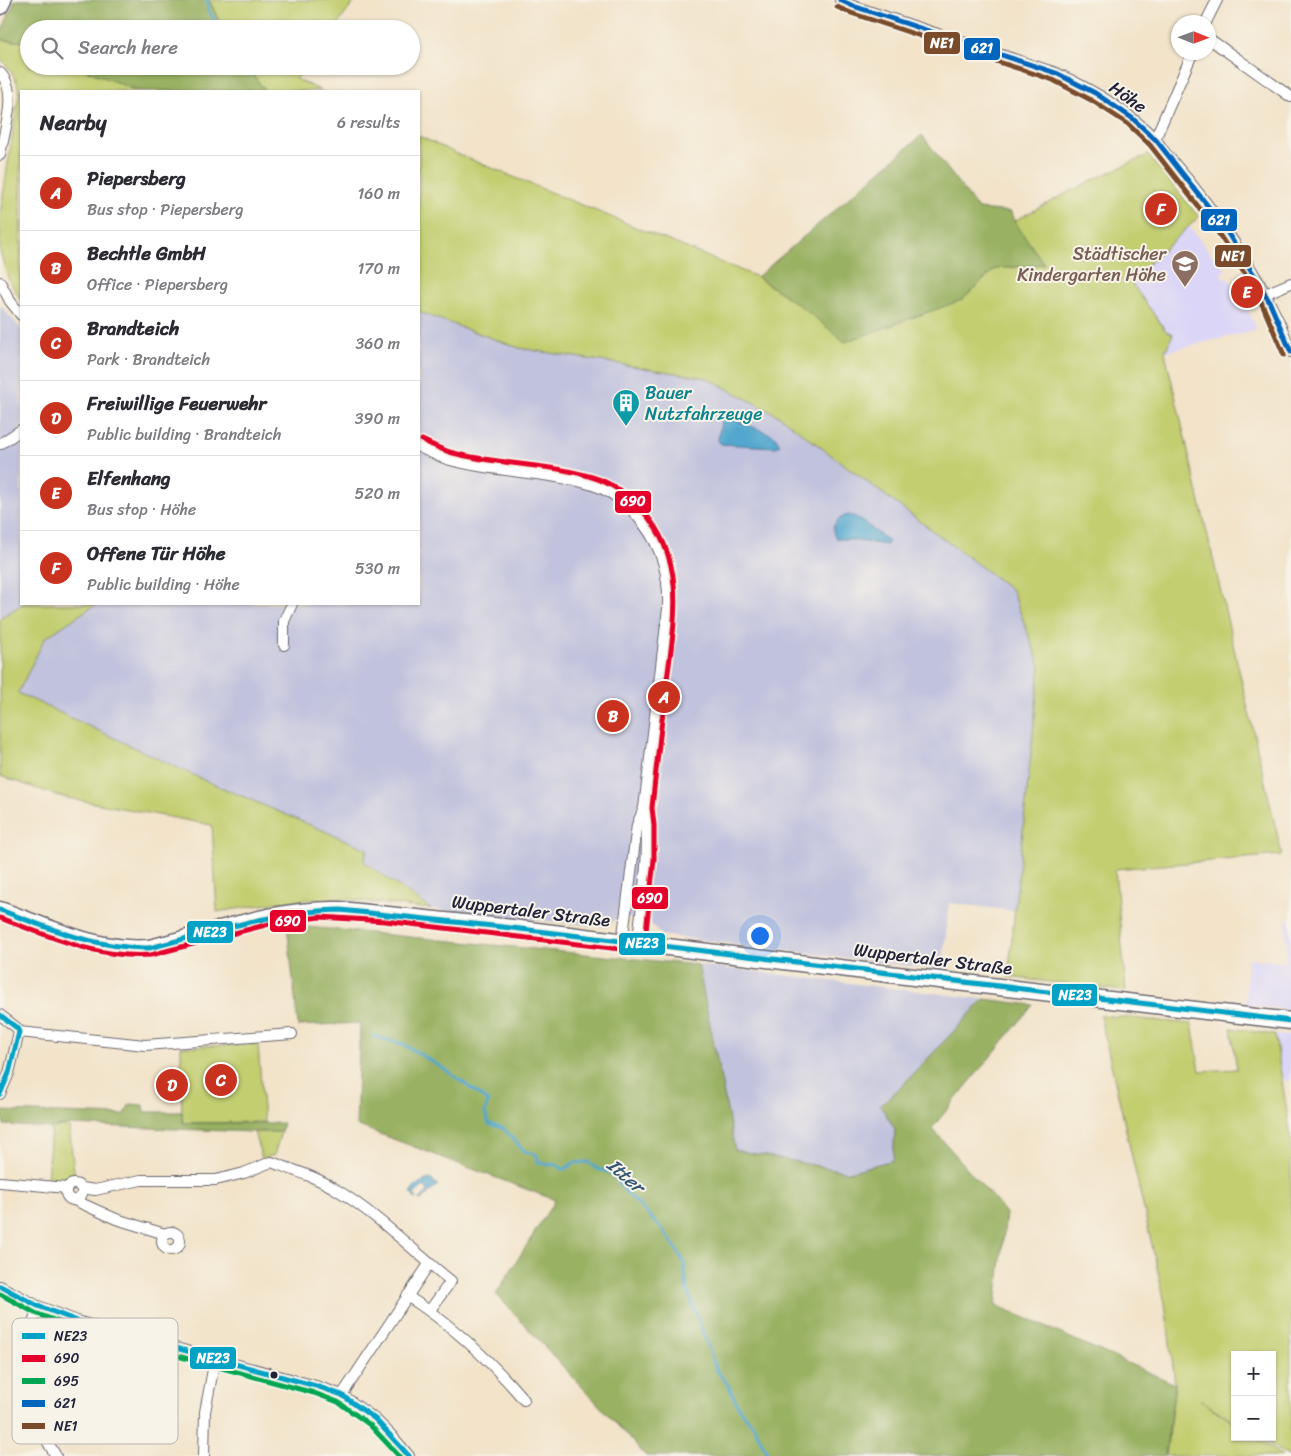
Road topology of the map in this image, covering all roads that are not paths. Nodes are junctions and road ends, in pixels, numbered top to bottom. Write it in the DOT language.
graph roads {
  1 [pos="3,0"];
  2 [pos="840,0"];
  3 [pos="1217,0"];
  4 [pos="0,6"];
  5 [pos="1210,15"];
  6 [pos="1216,44"];
  7 [pos="1190,60"];
  8 [pos="0,72"];
  9 [pos="1291,97"];
  10 [pos="0,100"];
  11 [pos="6,124"];
  12 [pos="1155,139"];
  13 [pos="0,155"];
  14 [pos="0,282"];
  15 [pos="1291,283"];
  16 [pos="1265,294"];
  17 [pos="20,314"];
  18 [pos="1291,352"];
  19 [pos="20,431"];
  20 [pos="0,444"];
  21 [pos="420,447"];
  22 [pos="292,605"];
  23 [pos="284,645"];
  24 [pos="644,808"];
  25 [pos="0,910"];
  26 [pos="630,943"];
  27 [pos="0,1015"];
  28 [pos="1291,1021"];
  29 [pos="19,1032"];
  30 [pos="292,1034"];
  31 [pos="0,1094"];
  32 [pos="0,1182"];
  33 [pos="67,1188"];
  34 [pos="82,1188"];
  35 [pos="74,1200"];
  36 [pos="165,1234"];
  37 [pos="429,1264"];
  38 [pos="0,1286"];
  39 [pos="407,1296"];
  40 [pos="38,1306"];
  41 [pos="430,1310"];
  42 [pos="35,1318"];
  43 [pos="70,1318"];
  44 [pos="178,1350"];
  45 [pos="215,1360"];
  46 [pos="342,1395"];
  47 [pos="524,1400"];
  48 [pos="50,1444"];
  49 [pos="404,1454"];
  50 [pos="56,1456"];
  51 [pos="204,1456"];
  1 -- 4 [label="main road"];
  2 -- 12 [label="street, Höhe"];
  3 -- 5 [label="street"];
  6 -- 9 [label="street"];
  7 -- 12 [label="street"];
  8 -- 11 [label="street"];
  10 -- 11 [label="street"];
  11 -- 13 [label="street"];
  12 -- 16 [label="street, Höhe"];
  14 -- 17 [label="street"];
  15 -- 16 [label="street"];
  16 -- 18 [label="street, Höhe"];
  19 -- 20 [label="street"];
  21 -- 24 [label="street"];
  22 -- 23 [label="street"];
  24 -- 26 [label="street"];
  24 -- 26 [label="street"];
  25 -- 26 [label="main road, Wuppertaler Straße"];
  26 -- 28 [label="main road, Wuppertaler Straße"];
  27 -- 29 [label="street"];
  29 -- 30 [label="street"];
  29 -- 31 [label="street"];
  32 -- 33 [label="street"];
  33 -- 34 [label="street"];
  33 -- 35 [label="street"];
  34 -- 35 [label="street"];
  34 -- 37 [label="street"];
  35 -- 36 [label="street"];
  37 -- 39 [label="street"];
  37 -- 41 [label="street"];
  38 -- 40 [label="street"];
  39 -- 41 [label="street"];
  39 -- 46 [label="street"];
  40 -- 42 [label="street"];
  40 -- 43 [label="street"];
  41 -- 47 [label="street"];
  44 -- 45 [label="street"];
  45 -- 46 [label="street"];
  45 -- 51 [label="street"];
  46 -- 49 [label="street"];
  48 -- 50 [label="street"];
}
